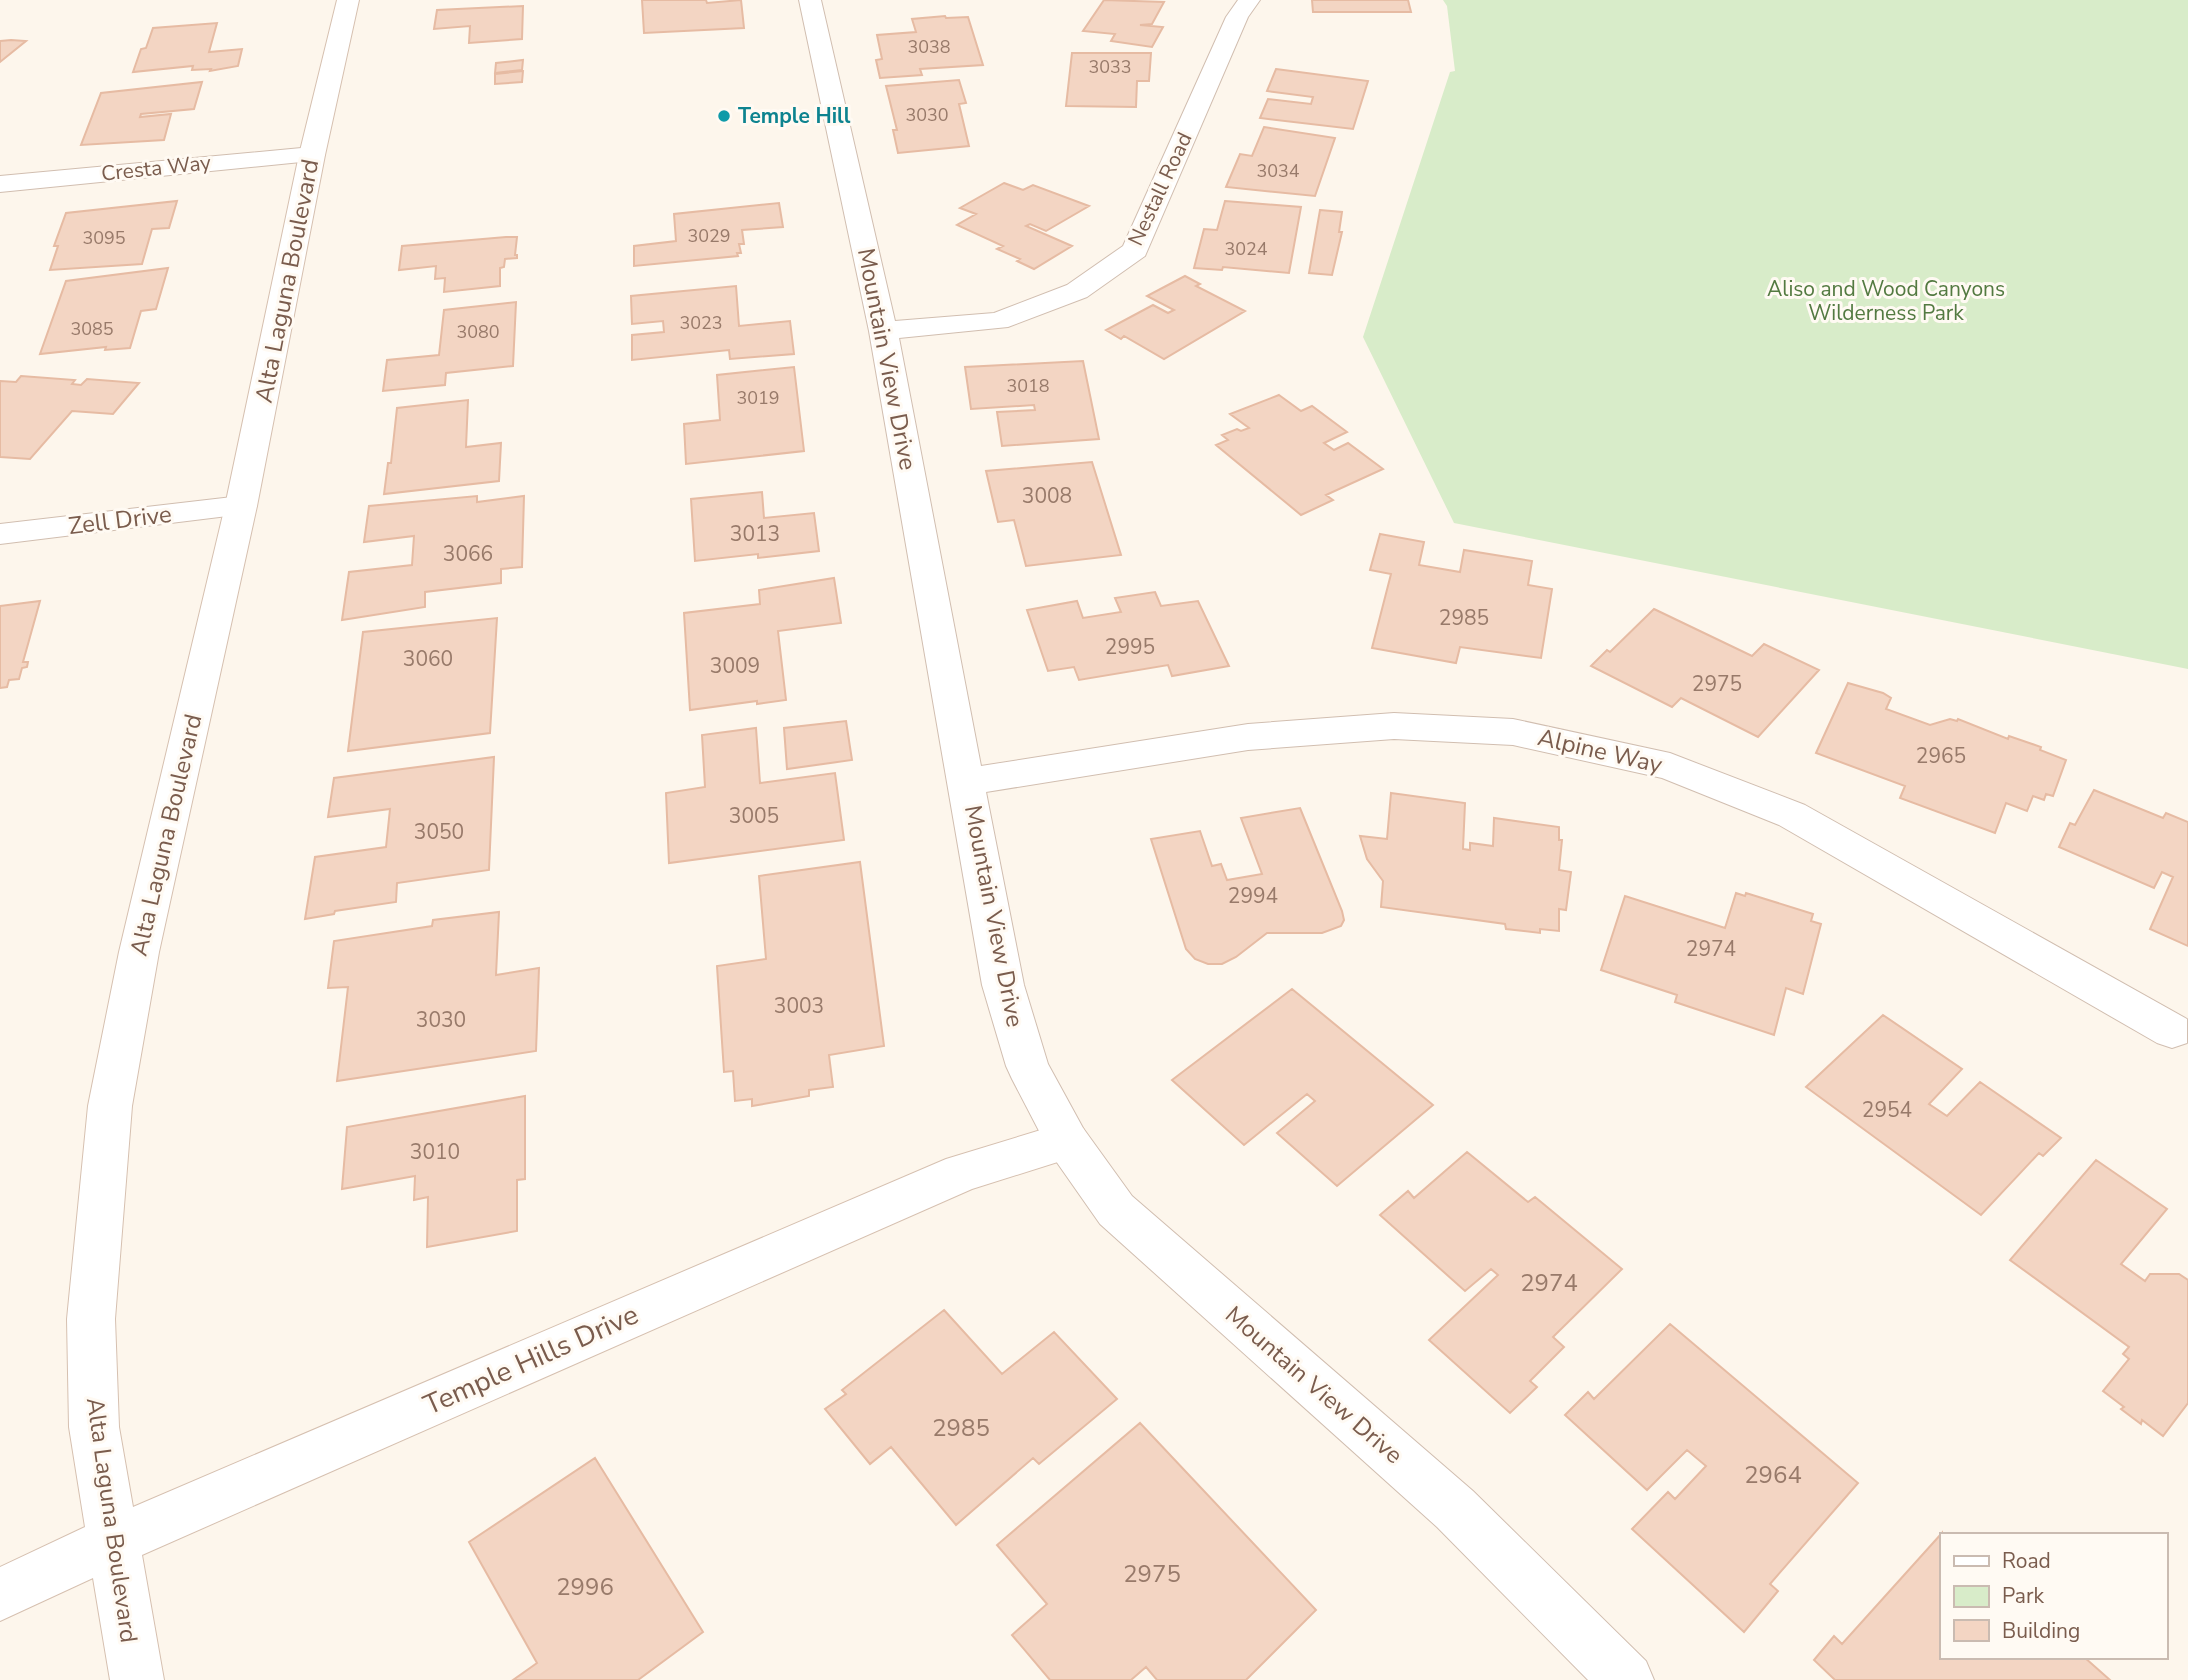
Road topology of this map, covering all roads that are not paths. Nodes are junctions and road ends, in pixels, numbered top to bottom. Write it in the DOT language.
graph roads {
  1 [pos="348,0"];
  2 [pos="810,0"];
  3 [pos="1249,0"];
  4 [pos="312,155"];
  5 [pos="0,184"];
  6 [pos="883,331"];
  7 [pos="241,506"];
  8 [pos="0,534"];
  9 [pos="967,782"];
  10 [pos="2172,1031"];
  11 [pos="1068,1141"];
  12 [pos="112,1542"];
  13 [pos="0,1594"];
  14 [pos="137,1680"];
  15 [pos="1627,1680"];
  1 -- 4 [label="street, Alta Laguna Boulevard"];
  2 -- 6 [label="street, Mountain View Drive"];
  3 -- 6 [label="street, Nestall Road"];
  4 -- 5 [label="street, Cresta Way"];
  4 -- 7 [label="street, Alta Laguna Boulevard"];
  6 -- 9 [label="street, Mountain View Drive"];
  7 -- 8 [label="street, Zell Drive"];
  7 -- 12 [label="street, Alta Laguna Boulevard"];
  9 -- 10 [label="street, Alpine Way"];
  9 -- 11 [label="street, Mountain View Drive"];
  11 -- 12 [label="street, Temple Hills Drive"];
  11 -- 15 [label="street, Mountain View Drive"];
  12 -- 13 [label="street, Temple Hills Drive"];
  12 -- 14 [label="street, Alta Laguna Boulevard"];
}
